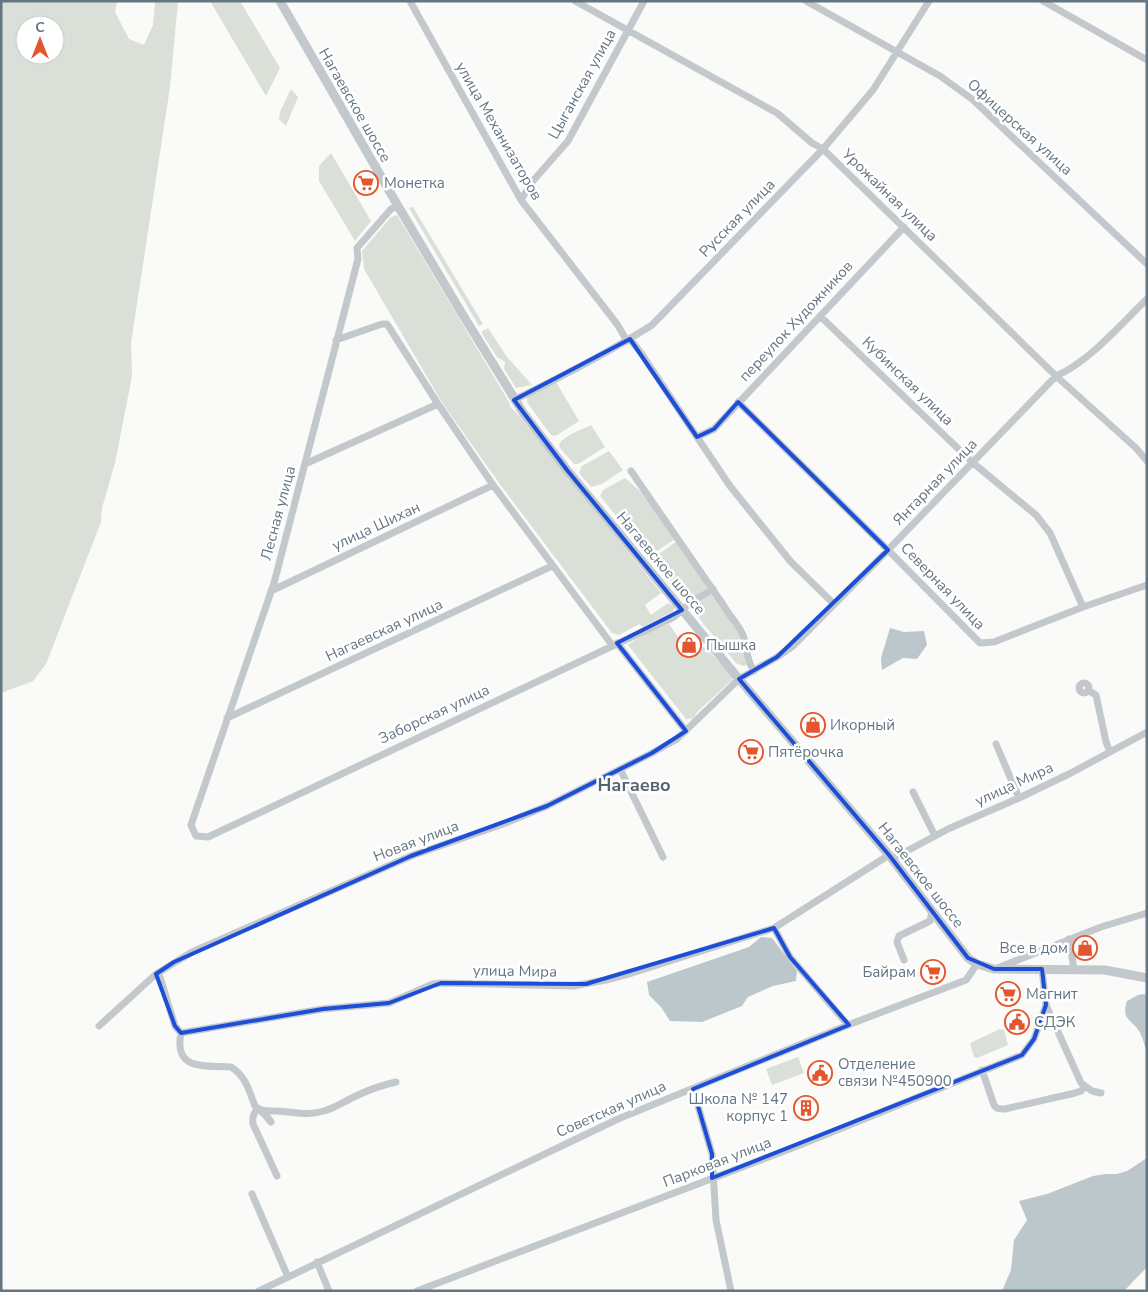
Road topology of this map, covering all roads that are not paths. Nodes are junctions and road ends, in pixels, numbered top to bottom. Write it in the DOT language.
graph roads {
  1 [pos="280,1"];
  2 [pos="410,1"];
  3 [pos="575,1"];
  4 [pos="644,1"];
  5 [pos="806,1"];
  6 [pos="929,1"];
  7 [pos="1044,1"];
  8 [pos="628,31"];
  9 [pos="897,53"];
  10 [pos="1147,60"];
  11 [pos="824,149"];
  12 [pos="520,200"];
  13 [pos="398,206"];
  14 [pos="904,227"];
  15 [pos="1147,264"];
  16 [pos="1147,299"];
  17 [pos="820,316"];
  18 [pos="336,340"];
  19 [pos="628,340"];
  20 [pos="1056,376"];
  21 [pos="514,400"];
  22 [pos="738,402"];
  23 [pos="438,404"];
  24 [pos="697,437"];
  25 [pos="972,462"];
  26 [pos="1147,462"];
  27 [pos="305,464"];
  28 [pos="631,471"];
  29 [pos="493,486"];
  30 [pos="888,550"];
  31 [pos="552,566"];
  32 [pos="1147,585"];
  33 [pos="713,589"];
  34 [pos="271,591"];
  35 [pos="834,604"];
  36 [pos="1083,606"];
  37 [pos="682,610"];
  38 [pos="615,644"];
  39 [pos="754,671"];
  40 [pos="739,679"];
  41 [pos="1088,690"];
  42 [pos="227,718"];
  43 [pos="686,731"];
  44 [pos="1147,732"];
  45 [pos="996,744"];
  46 [pos="1110,752"];
  47 [pos="620,769"];
  48 [pos="913,792"];
  49 [pos="1019,798"];
  50 [pos="196,836"];
  51 [pos="935,836"];
  52 [pos="663,857"];
  53 [pos="891,857"];
  54 [pos="932,912"];
  55 [pos="1147,913"];
  56 [pos="774,928"];
  57 [pos="1069,939"];
  58 [pos="904,960"];
  59 [pos="977,964"];
  60 [pos="994,969"];
  61 [pos="1042,969"];
  62 [pos="1074,969"];
  63 [pos="156,974"];
  64 [pos="1147,978"];
  65 [pos="1046,1005"];
  66 [pos="99,1026"];
  67 [pos="848,1026"];
  68 [pos="181,1033"];
  69 [pos="982,1070"];
  70 [pos="396,1082"];
  71 [pos="1085,1086"];
  72 [pos="693,1088"];
  73 [pos="1101,1093"];
  74 [pos="258,1109"];
  75 [pos="270,1122"];
  76 [pos="277,1176"];
  77 [pos="712,1178"];
  78 [pos="252,1194"];
  79 [pos="317,1262"];
  80 [pos="288,1277"];
  81 [pos="259,1291"];
  82 [pos="328,1291"];
  83 [pos="417,1291"];
  84 [pos="731,1291"];
  1 -- 13 [label="street, Нагаевское шоссе"];
  2 -- 12 [label="street, улица Механизаторов"];
  3 -- 8 [label="street, Урожайная улица"];
  4 -- 8 [label="street, Цыганская улица"];
  5 -- 9 [label="street, Офицерская улица"];
  6 -- 9 [label="street, Русская улица"];
  7 -- 10 [label="street"];
  8 -- 11 [label="street, Урожайная улица"];
  8 -- 12 [label="street, Цыганская улица"];
  9 -- 11 [label="street, Русская улица"];
  9 -- 15 [label="street, Офицерская улица"];
  11 -- 14 [label="street, Урожайная улица"];
  11 -- 19 [label="street, Русская улица"];
  12 -- 19 [label="street, улица Механизаторов"];
  13 -- 18 [label="street, Лесная улица"];
  13 -- 21 [label="street, Нагаевское шоссе"];
  14 -- 17 [label="street, переулок Художников"];
  14 -- 20 [label="street, Урожайная улица"];
  16 -- 20 [label="street, Янтарная улица"];
  17 -- 22 [label="street, переулок Художников"];
  17 -- 25 [label="street, Кубинская улица"];
  18 -- 23 [label="street"];
  18 -- 27 [label="street, Лесная улица"];
  19 -- 21 [label="street, Русская улица"];
  19 -- 24 [label="street, улица Механизаторов"];
  20 -- 25 [label="street, Янтарная улица"];
  20 -- 26 [label="street, Урожайная улица"];
  21 -- 37 [label="street, Нагаевское шоссе"];
  22 -- 24 [label="street, переулок Художников"];
  22 -- 30 [label="street, Северная улица"];
  23 -- 27 [label="street"];
  23 -- 29 [label="street"];
  24 -- 35 [label="street, улица Механизаторов"];
  25 -- 30 [label="street, Янтарная улица"];
  25 -- 36 [label="street, Кубинская улица"];
  27 -- 34 [label="street, Лесная улица"];
  28 -- 33 [label="street"];
  29 -- 31 [label="street"];
  29 -- 34 [label="street, улица Шихан"];
  30 -- 35 [label="street, Янтарная улица"];
  30 -- 36 [label="street, Северная улица"];
  31 -- 38 [label="street"];
  31 -- 42 [label="street, Нагаевская улица"];
  32 -- 36 [label="street, Северная улица"];
  33 -- 37 [label="street, Заборская улица"];
  33 -- 39 [label="street"];
  34 -- 42 [label="street, Лесная улица"];
  35 -- 39 [label="street, Янтарная улица"];
  37 -- 38 [label="street, Заборская улица"];
  37 -- 40 [label="street, Нагаевское шоссе"];
  38 -- 43 [label="street"];
  38 -- 50 [label="street, Заборская улица"];
  39 -- 40 [label="street, Янтарная улица"];
  40 -- 43 [label="street, Новая улица"];
  40 -- 53 [label="street, Нагаевское шоссе"];
  41 -- 46 [label="street"];
  42 -- 50 [label="street, Лесная улица"];
  43 -- 47 [label="street, Новая улица"];
  44 -- 46 [label="street, улица Мира"];
  45 -- 49 [label="street"];
  46 -- 49 [label="street, улица Мира"];
  47 -- 52 [label="street"];
  47 -- 63 [label="street, Новая улица"];
  48 -- 51 [label="street"];
  49 -- 51 [label="street, улица Мира"];
  51 -- 53 [label="street, улица Мира"];
  53 -- 54 [label="street, Нагаевское шоссе"];
  53 -- 56 [label="street, улица Мира"];
  54 -- 58 [label="street"];
  54 -- 59 [label="street, Нагаевское шоссе"];
  55 -- 57 [label="street"];
  56 -- 67 [label="street"];
  56 -- 68 [label="street, улица Мира"];
  57 -- 60 [label="street"];
  57 -- 62 [label="street"];
  59 -- 60 [label="street, Нагаевское шоссе"];
  59 -- 67 [label="street, Советская улица"];
  60 -- 61 [label="street, Нагаевское шоссе"];
  61 -- 62 [label="street, Нагаевское шоссе"];
  61 -- 65 [label="street, Парковая улица"];
  62 -- 64 [label="street, Нагаевское шоссе"];
  63 -- 66 [label="street, Новая улица"];
  63 -- 68 [label="street"];
  65 -- 69 [label="street, Парковая улица"];
  65 -- 71 [label="street"];
  67 -- 72 [label="street, Советская улица"];
  68 -- 74 [label="street"];
  69 -- 71 [label="street"];
  69 -- 77 [label="street, Парковая улица"];
  70 -- 74 [label="street"];
  71 -- 73 [label="street"];
  72 -- 77 [label="street"];
  72 -- 79 [label="street, Советская улица"];
  74 -- 75 [label="street"];
  74 -- 76 [label="street"];
  77 -- 83 [label="street, Парковая улица"];
  77 -- 84 [label="street"];
  78 -- 80 [label="street"];
  79 -- 80 [label="street, Советская улица"];
  79 -- 82 [label="street"];
  80 -- 81 [label="street, Советская улица"];
}
